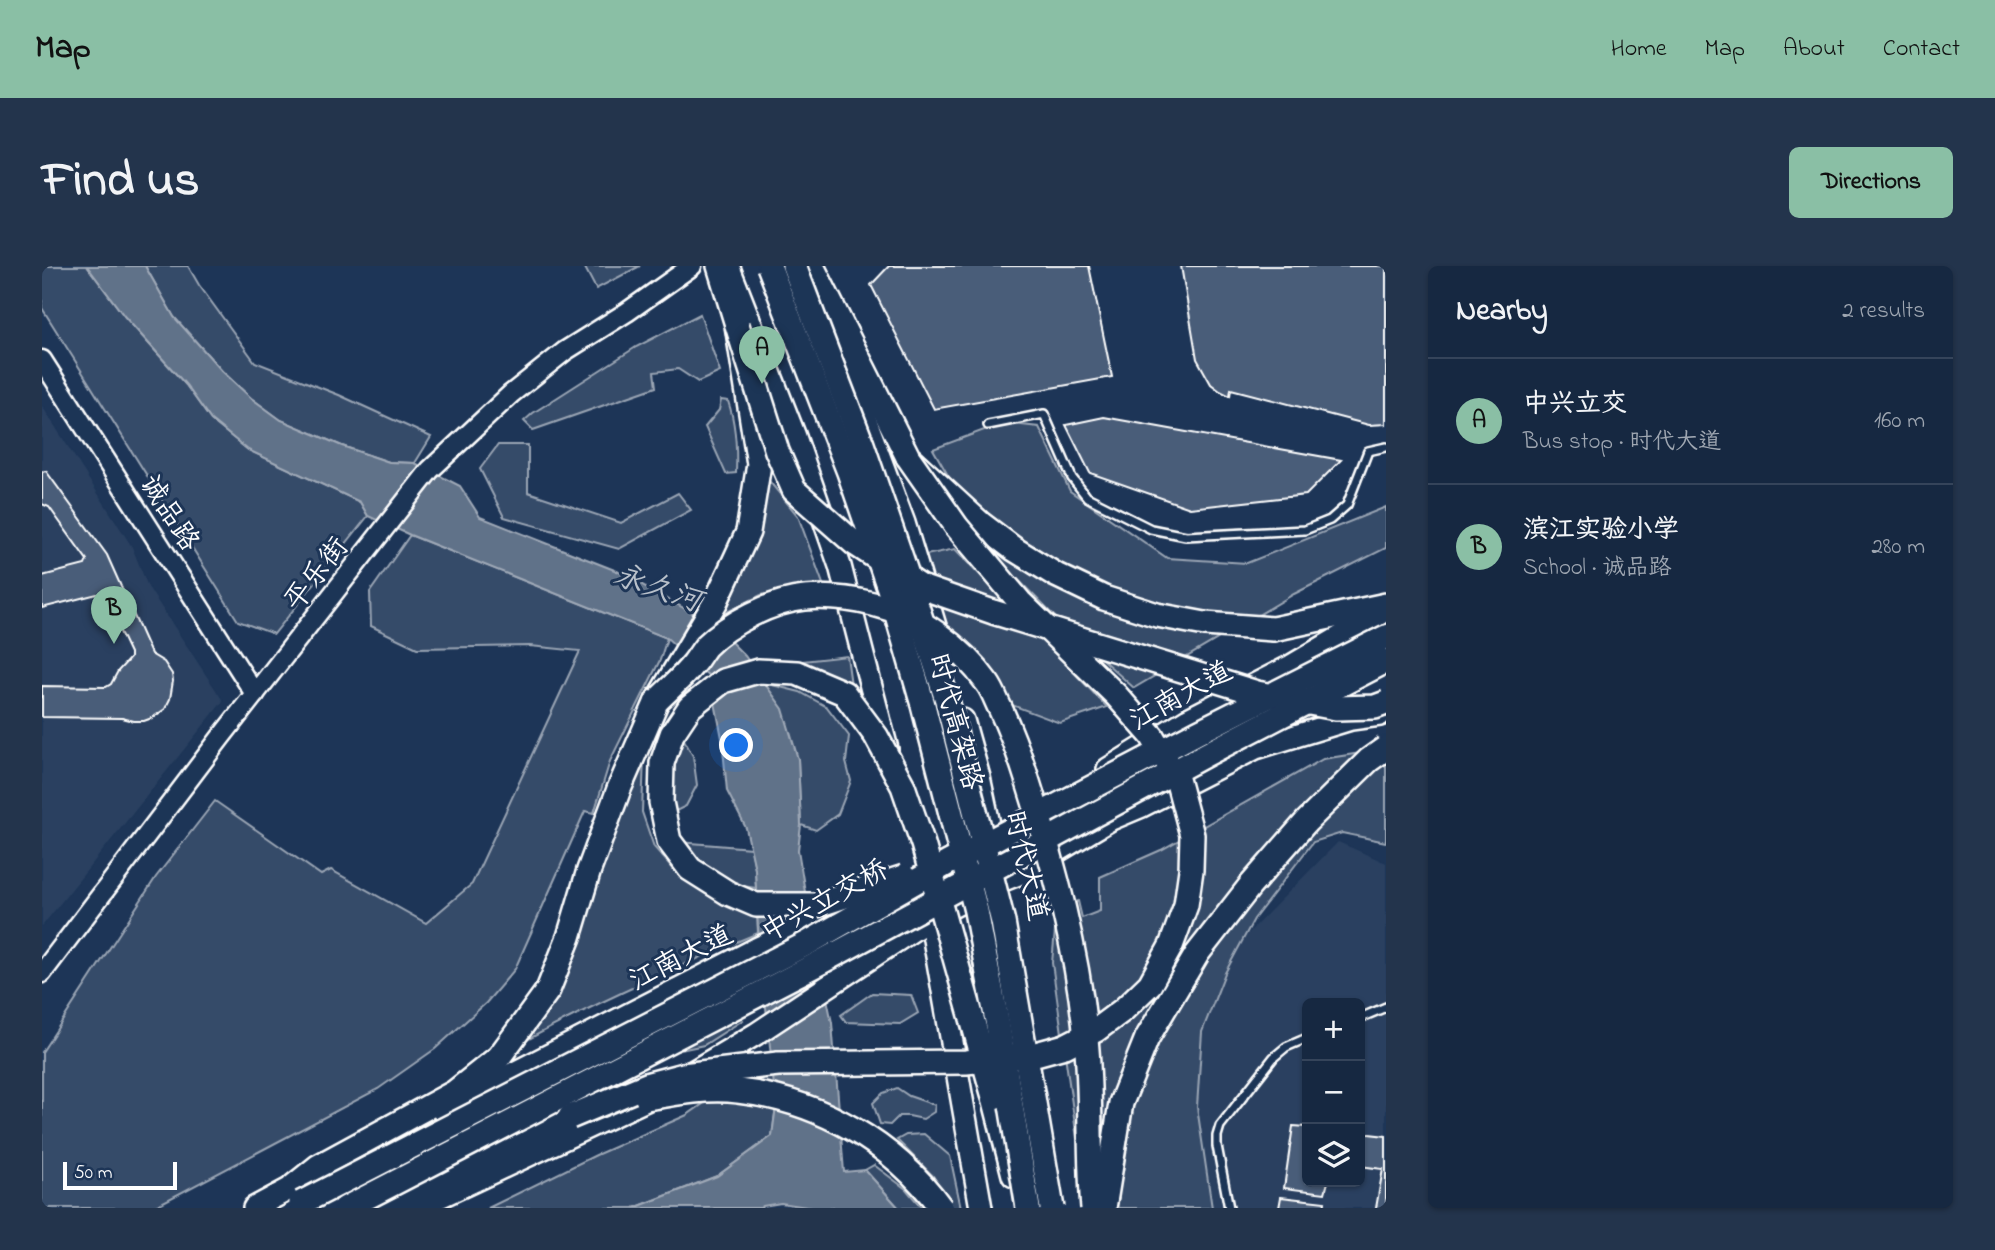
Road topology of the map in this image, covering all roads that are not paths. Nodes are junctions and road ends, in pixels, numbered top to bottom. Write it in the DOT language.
graph roads {
  1 [pos="692,266"];
  2 [pos="719,266"];
  3 [pos="729,266"];
  4 [pos="769,266"];
  5 [pos="794,266"];
  6 [pos="810,266"];
  7 [pos="737,325"];
  8 [pos="42,359"];
  9 [pos="988,425"];
  10 [pos="1386,447"];
  11 [pos="908,457"];
  12 [pos="1386,604"];
  13 [pos="1386,610"];
  14 [pos="1386,637"];
  15 [pos="1386,661"];
  16 [pos="255,694"];
  17 [pos="657,701"];
  18 [pos="1386,703"];
  19 [pos="1386,714"];
  20 [pos="1386,748"];
  21 [pos="1095,777"];
  22 [pos="1111,819"];
  23 [pos="991,832"];
  24 [pos="948,863"];
  25 [pos="920,875"];
  26 [pos="1001,881"];
  27 [pos="931,918"];
  28 [pos="42,973"];
  29 [pos="1386,1007"];
  30 [pos="1365,1016"];
  31 [pos="1302,1040"];
  32 [pos="569,1117"];
  33 [pos="295,1199"];
  34 [pos="254,1208"];
  35 [pos="346,1208"];
  36 [pos="388,1208"];
  37 [pos="416,1208"];
  38 [pos="941,1208"];
  39 [pos="982,1208"];
  40 [pos="1022,1208"];
  41 [pos="1028,1208"];
  42 [pos="1052,1208"];
  43 [pos="1061,1208"];
  44 [pos="1093,1208"];
  45 [pos="1104,1208"];
  46 [pos="1229,1208"];
  1 -- 16 [label="street, 平乐街"];
  2 -- 7 [label="highway"];
  3 -- 25 [label="main road"];
  4 -- 41 [label="highway, 时代高架路, bridge"];
  5 -- 42 [label="highway, 时代高架路, bridge"];
  6 -- 11 [label="highway"];
  6 -- 23 [label="main road, 时代大道"];
  7 -- 17 [label="highway, bridge"];
  7 -- 18 [label="highway, bridge"];
  8 -- 16 [label="street, 诚品路"];
  9 -- 10 [label="lane"];
  11 -- 12 [label="highway, bridge"];
  11 -- 32 [label="highway, bridge"];
  13 -- 21 [label="main road, 江南大道"];
  14 -- 24 [label="highway, 中兴立交桥, bridge"];
  15 -- 35 [label="highway, 中兴立交桥, bridge"];
  16 -- 28 [label="street, 平乐街"];
  17 -- 33 [label="highway"];
  17 -- 44 [label="highway, bridge"];
  19 -- 22 [label="main road"];
  20 -- 45 [label="highway, bridge"];
  21 -- 22 [label="main road"];
  21 -- 23 [label="main road, 江南大道"];
  22 -- 26 [label="main road"];
  23 -- 25 [label="main road, 江南大道"];
  23 -- 26 [label="main road, 时代大道"];
  24 -- 33 [label="highway, 中兴立交桥, bridge"];
  24 -- 40 [label="highway, bridge"];
  25 -- 27 [label="main road"];
  25 -- 33 [label="main road, 江南大道"];
  26 -- 27 [label="main road"];
  26 -- 43 [label="main road, 时代大道"];
  27 -- 37 [label="main road"];
  27 -- 39 [label="main road"];
  29 -- 30 [label="lane"];
  31 -- 46 [label="lane"];
  32 -- 36 [label="highway"];
  32 -- 38 [label="highway, bridge"];
  33 -- 34 [label="main road, 江南大道"];
}
